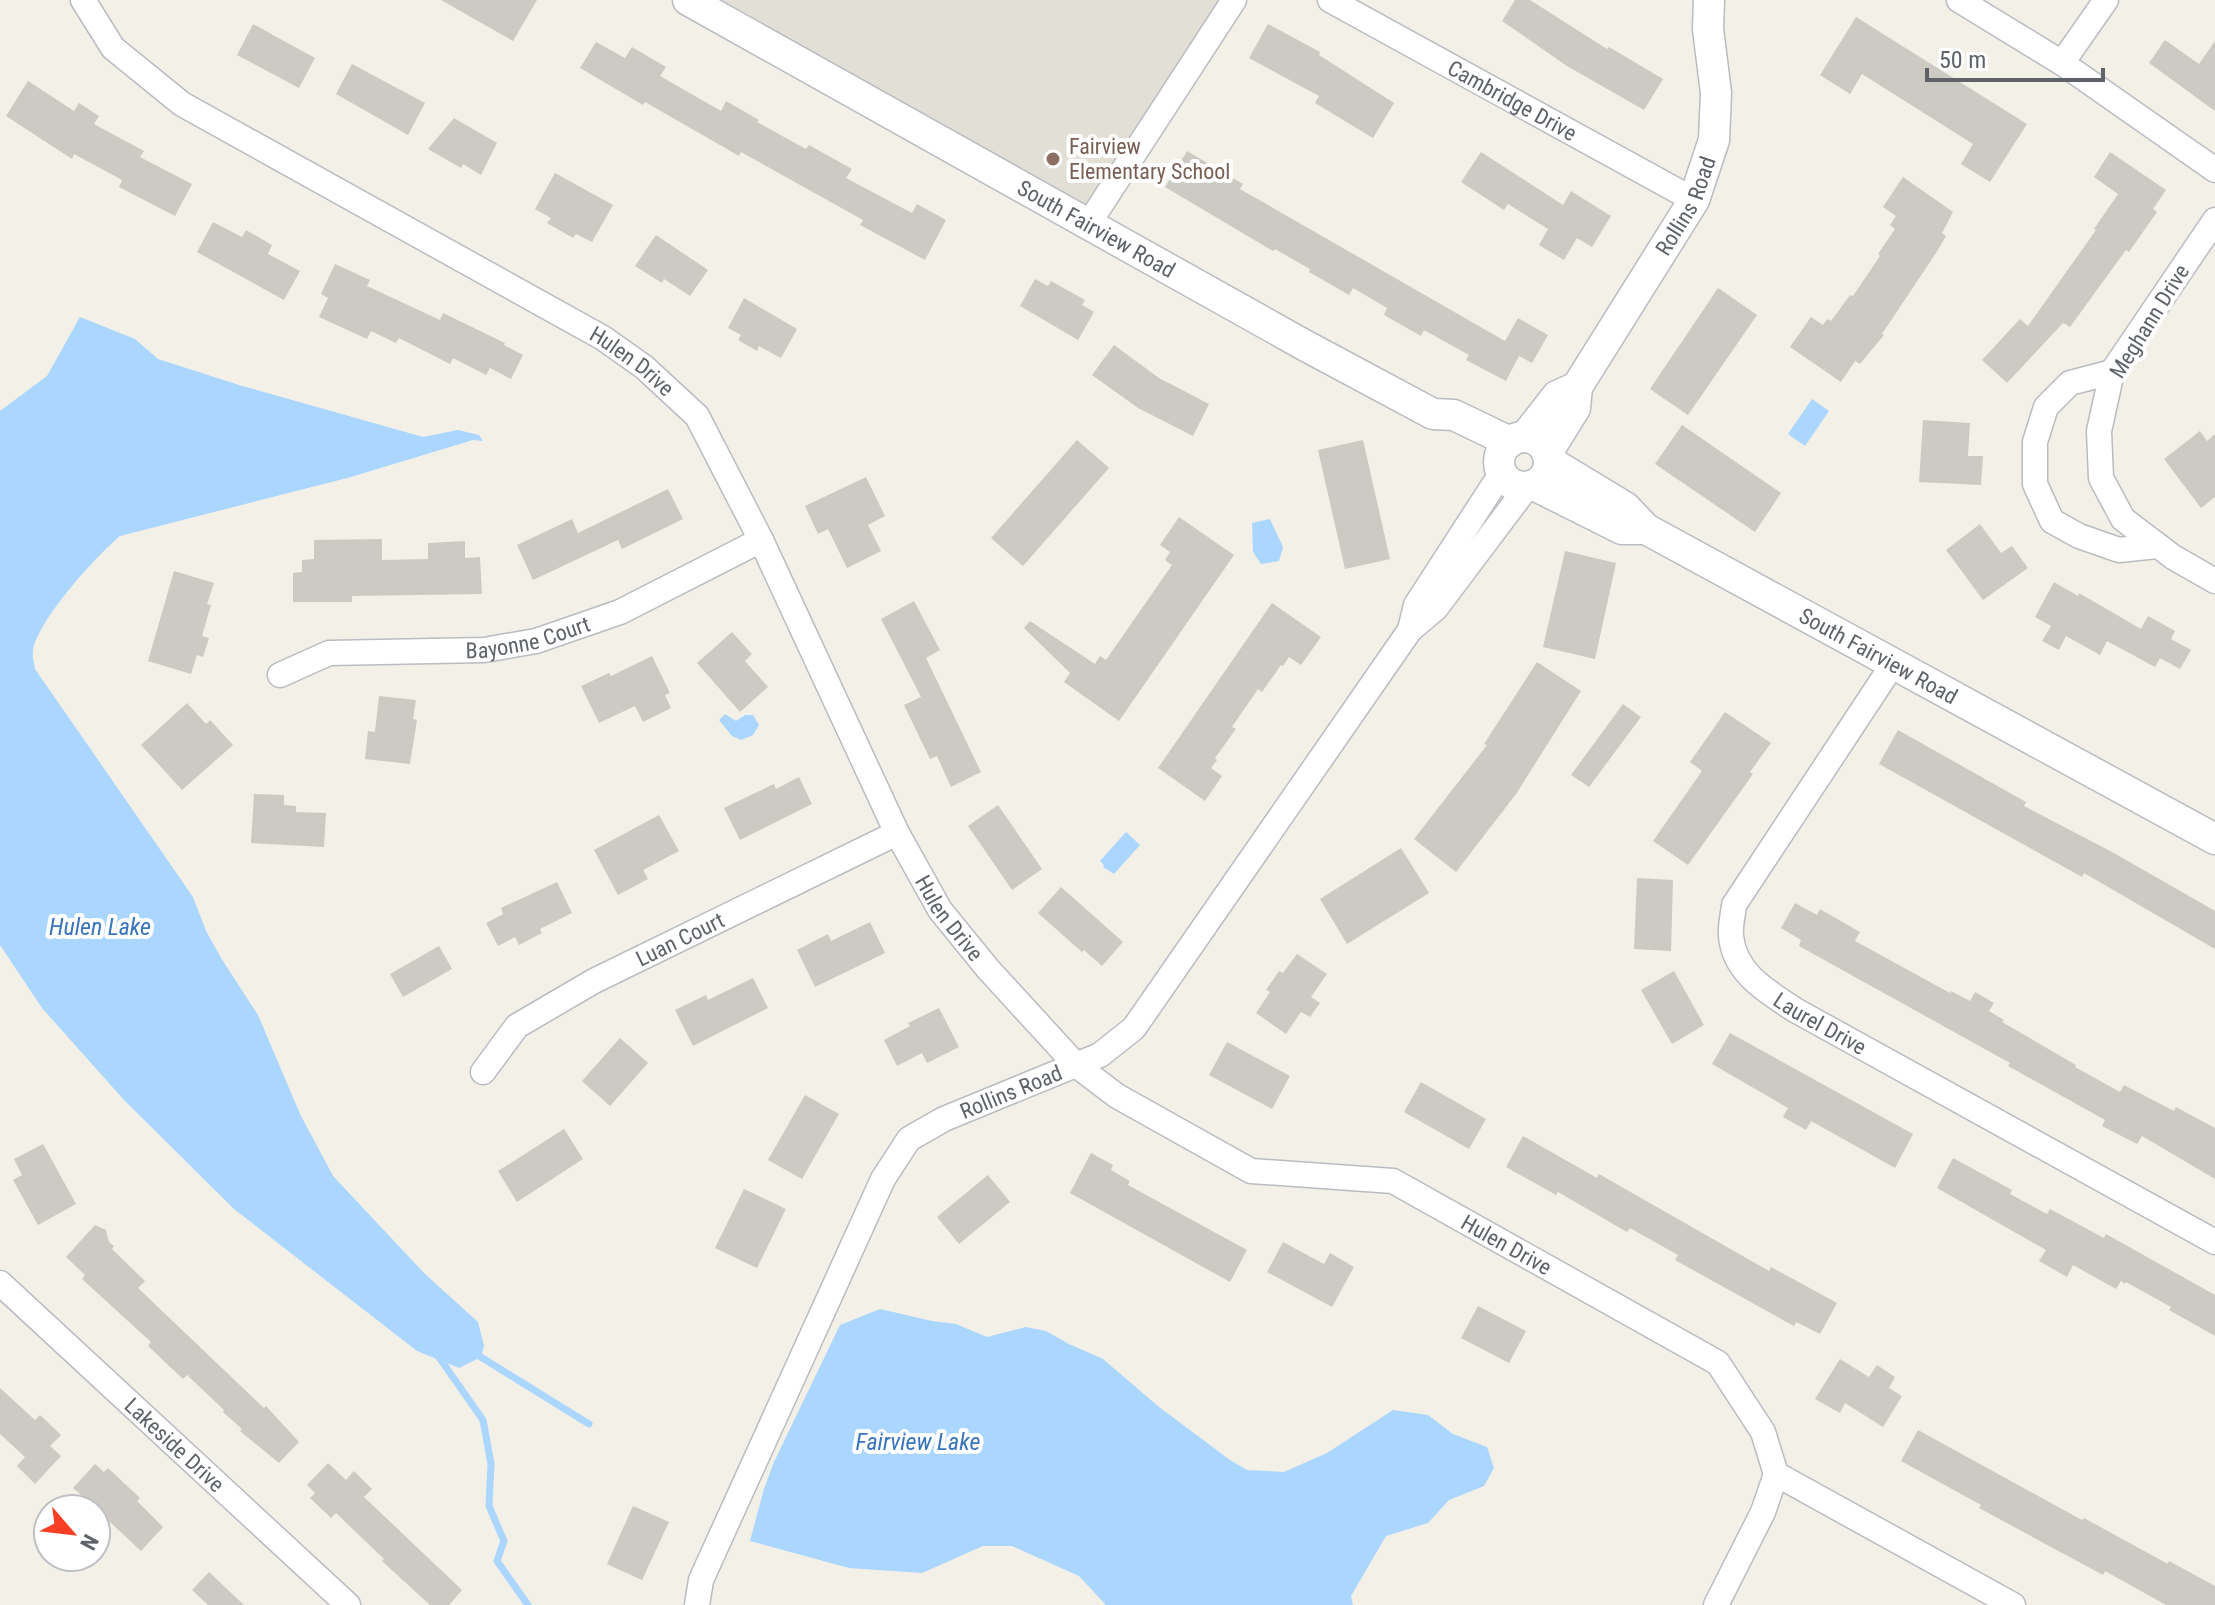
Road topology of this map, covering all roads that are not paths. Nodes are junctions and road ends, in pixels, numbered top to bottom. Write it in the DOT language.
graph roads {
  1 [pos="83,0"];
  2 [pos="688,0"];
  3 [pos="1234,0"];
  4 [pos="1330,0"];
  5 [pos="1709,0"];
  6 [pos="1959,0"];
  7 [pos="2106,0"];
  8 [pos="2062,63"];
  9 [pos="2215,170"];
  10 [pos="1694,200"];
  11 [pos="2215,220"];
  12 [pos="1089,223"];
  13 [pos="2112,372"];
  14 [pos="1524,463"];
  15 [pos="761,540"];
  16 [pos="2157,546"];
  17 [pos="2215,581"];
  18 [pos="1893,664"];
  19 [pos="280,675"];
  20 [pos="897,833"];
  21 [pos="2215,839"];
  22 [pos="1076,1065"];
  23 [pos="483,1072"];
  24 [pos="2215,1242"];
  25 [pos="1,1284"];
  26 [pos="1776,1474"];
  27 [pos="348,1605"];
  28 [pos="697,1605"];
  29 [pos="1716,1605"];
  30 [pos="2013,1605"];
  1 -- 15 [label="street, Hulen Drive"];
  2 -- 12 [label="street, South Fairview Road"];
  3 -- 12 [label="street"];
  4 -- 10 [label="street, Cambridge Drive"];
  5 -- 10 [label="street, Rollins Road"];
  6 -- 8 [label="street"];
  7 -- 8 [label="street"];
  8 -- 9 [label="street"];
  10 -- 14 [label="street, Rollins Road"];
  11 -- 13 [label="street, Meghann Drive"];
  12 -- 14 [label="street, South Fairview Road"];
  13 -- 16 [label="street, Meghann Drive"];
  13 -- 16 [label="street"];
  14 -- 18 [label="street, South Fairview Road"];
  14 -- 22 [label="street, Rollins Road"];
  15 -- 19 [label="street, Bayonne Court"];
  15 -- 20 [label="street, Hulen Drive"];
  16 -- 17 [label="street"];
  18 -- 21 [label="street, South Fairview Road"];
  18 -- 24 [label="street, Laurel Drive"];
  20 -- 22 [label="street, Hulen Drive"];
  20 -- 23 [label="street, Luan Court"];
  22 -- 26 [label="street, Hulen Drive"];
  22 -- 28 [label="street, Rollins Road"];
  25 -- 27 [label="street, Lakeside Drive"];
  26 -- 29 [label="street"];
  26 -- 30 [label="street"];
}
